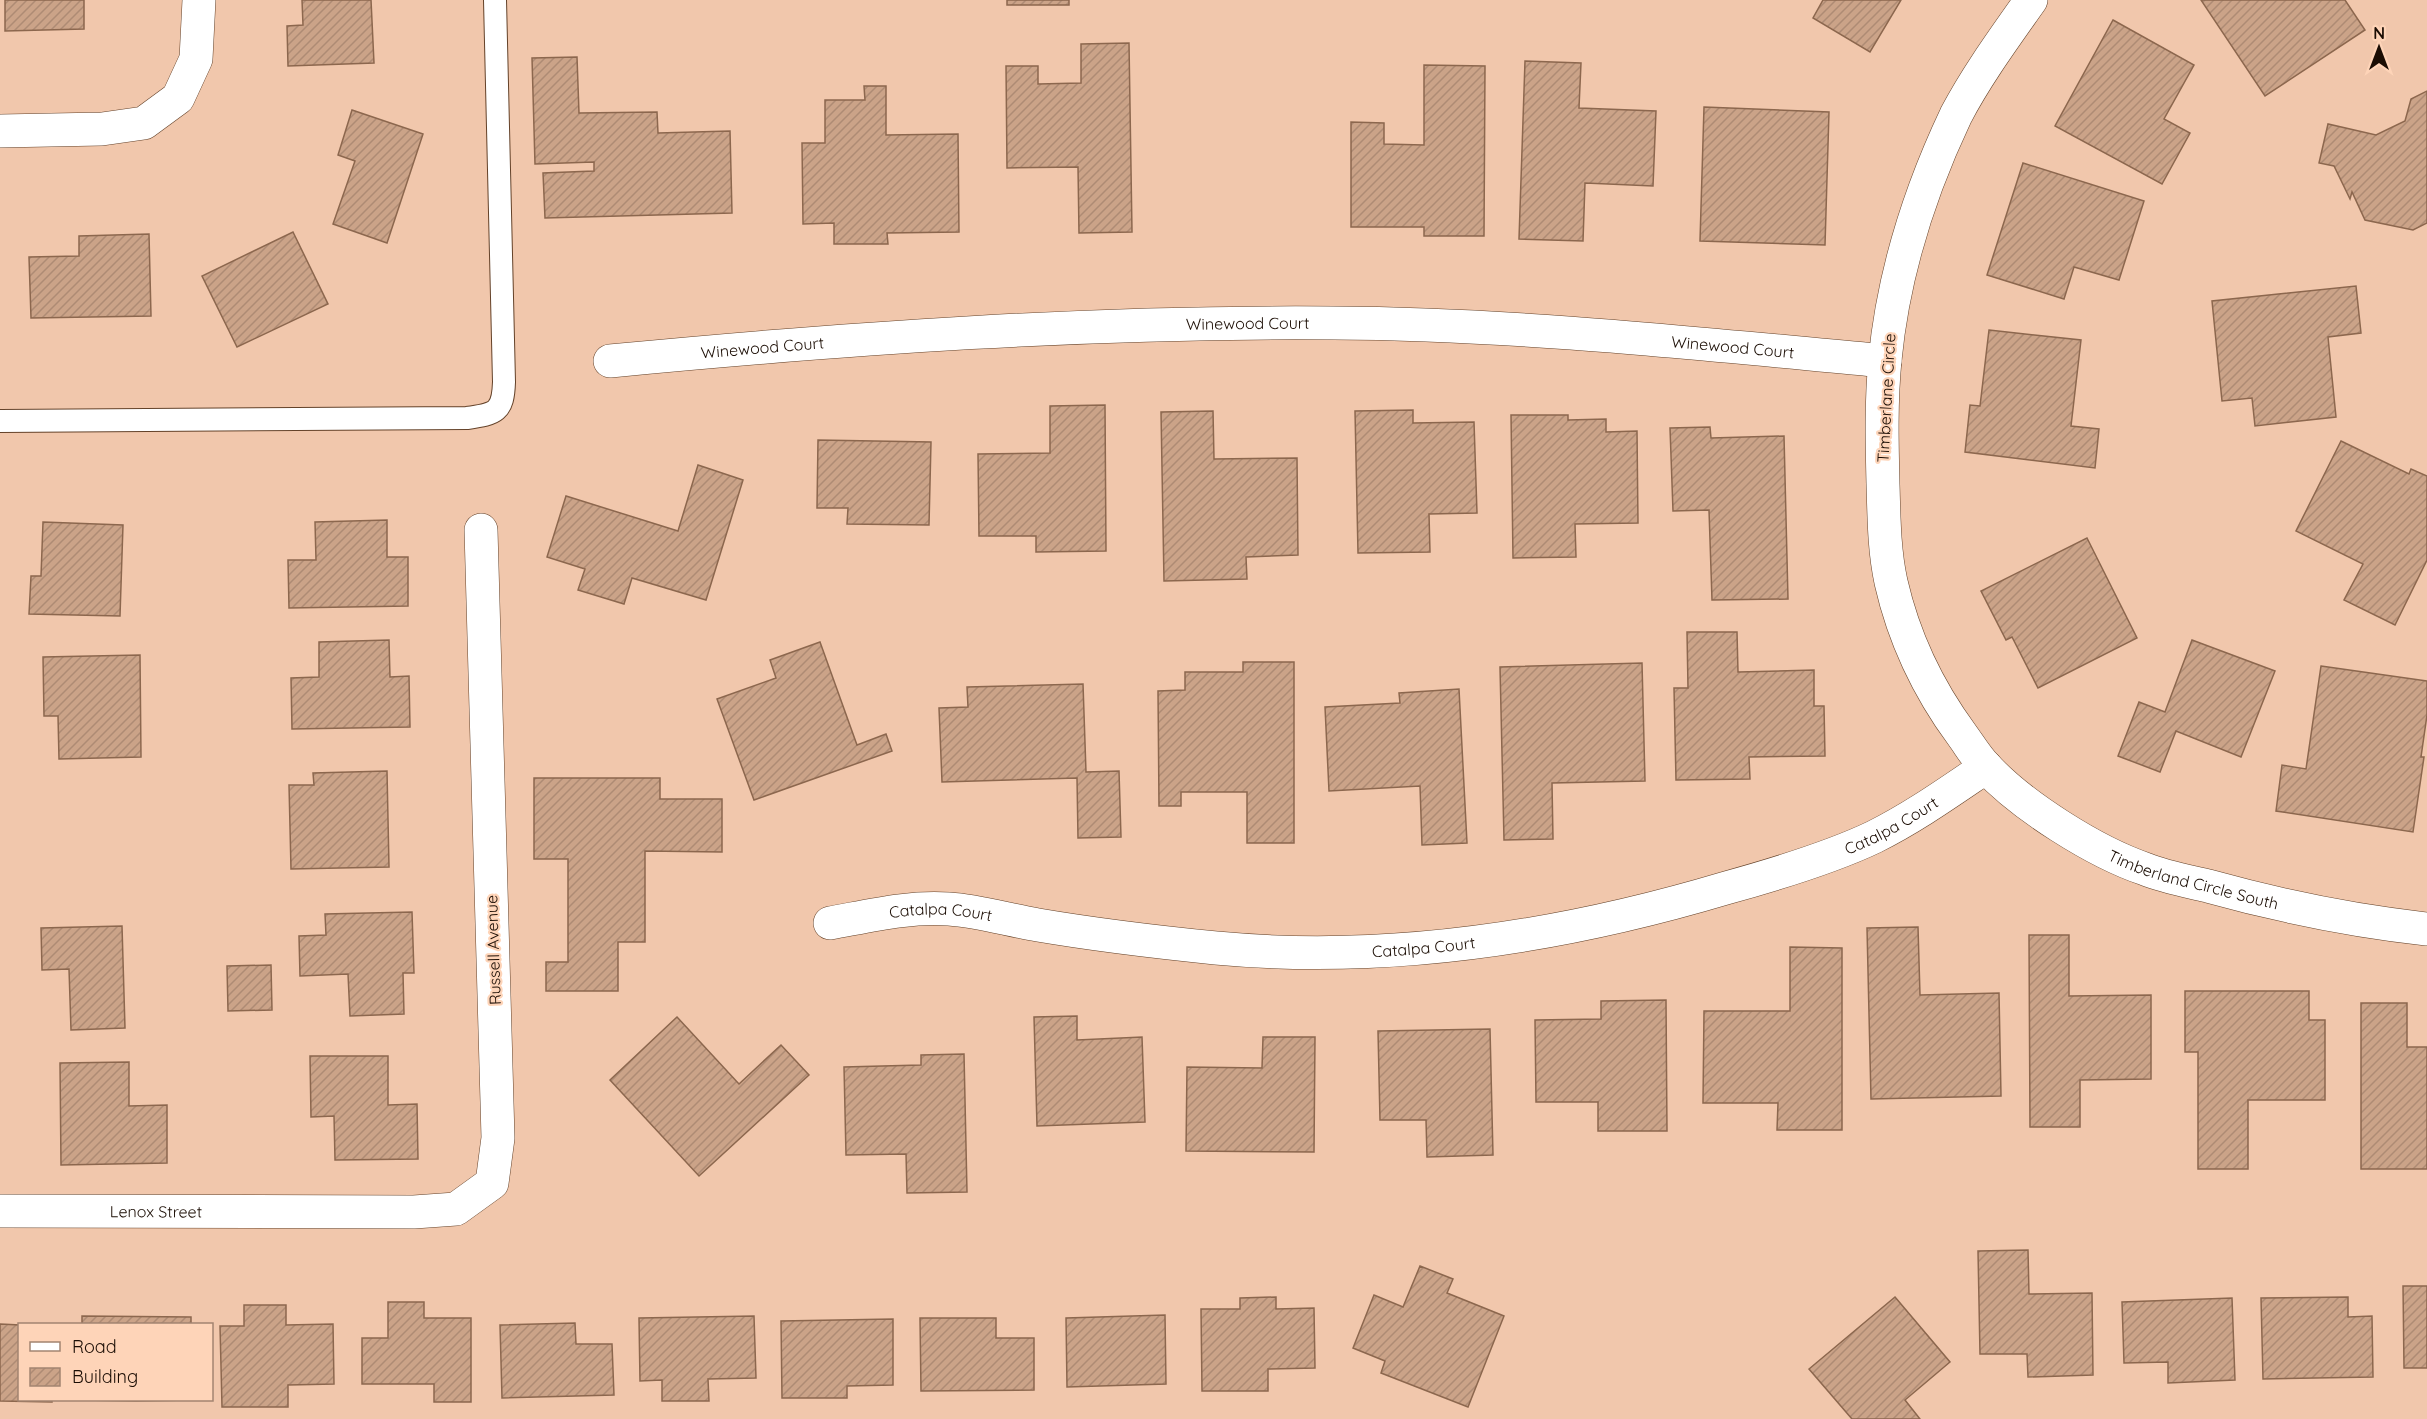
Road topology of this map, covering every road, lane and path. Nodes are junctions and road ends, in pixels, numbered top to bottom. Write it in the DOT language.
graph roads {
  1 [pos="199,0"];
  2 [pos="495,0"];
  3 [pos="2031,0"];
  4 [pos="0,131"];
  5 [pos="610,361"];
  6 [pos="1885,361"];
  7 [pos="0,421"];
  8 [pos="481,530"];
  9 [pos="1986,767"];
  10 [pos="830,923"];
  11 [pos="2427,929"];
  12 [pos="0,1211"];
  13 [pos="313,1213"];
  1 -- 4 [label="street"];
  2 -- 7 [label="lane"];
  3 -- 6 [label="street, Timberlane Circle"];
  5 -- 6 [label="street, Winewood Court"];
  6 -- 9 [label="street, Timberlane Circle"];
  8 -- 13 [label="street, Russell Avenue"];
  9 -- 10 [label="street, Catalpa Court"];
  9 -- 11 [label="street, Timberland Circle South"];
  12 -- 13 [label="street, Lenox Street"];
}
